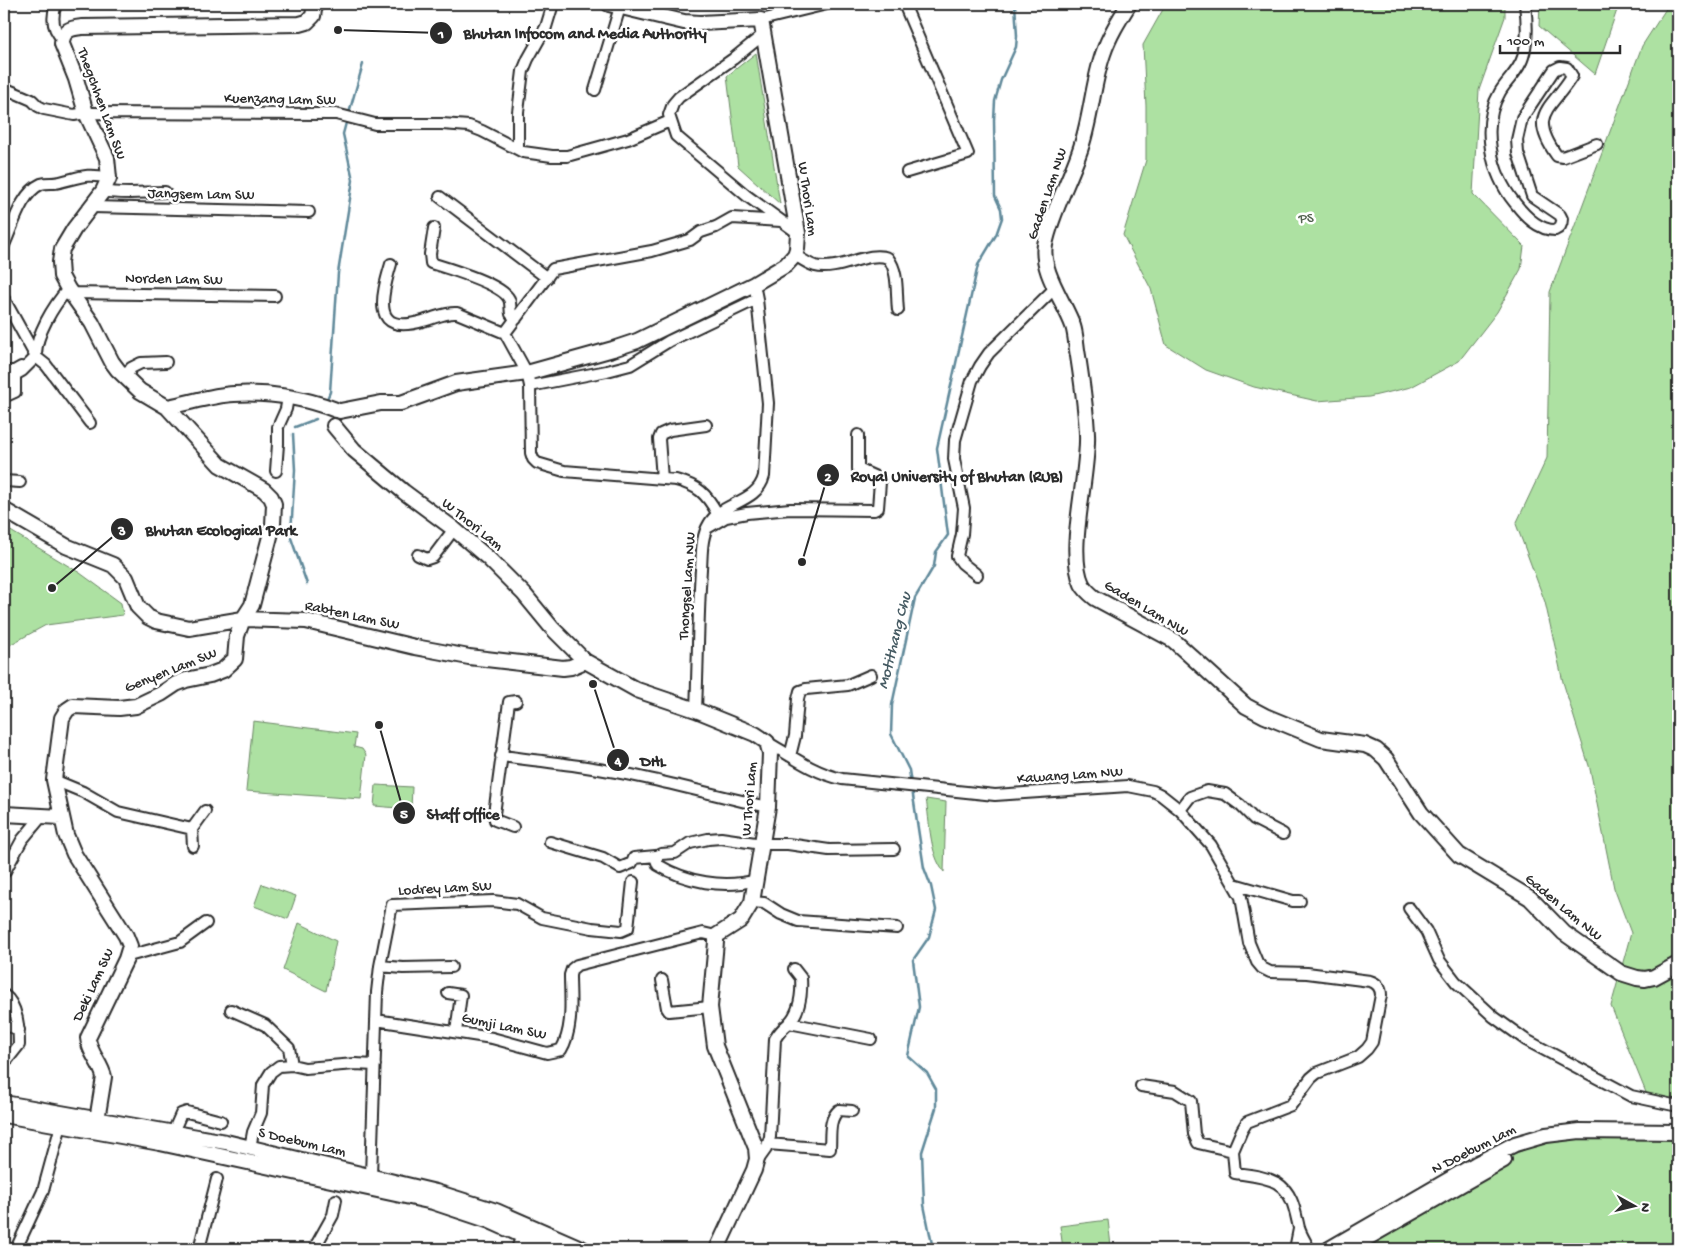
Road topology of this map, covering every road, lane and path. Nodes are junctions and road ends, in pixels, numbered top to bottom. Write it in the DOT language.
graph roads {
  1 [pos="56,4"];
  2 [pos="316,4"];
  3 [pos="553,4"];
  4 [pos="827,4"];
  5 [pos="904,4"];
  6 [pos="1129,4"];
  7 [pos="1525,4"];
  8 [pos="615,5"];
  9 [pos="762,27"];
  10 [pos="62,38"];
  11 [pos="4,88"];
  12 [pos="595,90"];
  13 [pos="86,113"];
  14 [pos="670,121"];
  15 [pos="1597,144"];
  16 [pos="518,149"];
  17 [pos="907,172"];
  18 [pos="109,178"];
  19 [pos="103,191"];
  20 [pos="165,192"];
  21 [pos="440,197"];
  22 [pos="92,207"];
  23 [pos="309,212"];
  24 [pos="781,221"];
  25 [pos="434,228"];
  26 [pos="798,233"];
  27 [pos="4,245"];
  28 [pos="795,255"];
  29 [pos="391,264"];
  30 [pos="547,278"];
  31 [pos="754,284"];
  32 [pos="1055,288"];
  33 [pos="70,291"];
  34 [pos="275,296"];
  35 [pos="4,299"];
  36 [pos="758,299"];
  37 [pos="898,310"];
  38 [pos="516,319"];
  39 [pos="505,333"];
  40 [pos="36,357"];
  41 [pos="166,362"];
  42 [pos="4,370"];
  43 [pos="126,378"];
  44 [pos="529,380"];
  45 [pos="4,397"];
  46 [pos="288,397"];
  47 [pos="167,407"];
  48 [pos="338,418"];
  49 [pos="90,423"];
  50 [pos="706,425"];
  51 [pos="858,435"];
  52 [pos="276,471"];
  53 [pos="662,479"];
  54 [pos="4,481"];
  55 [pos="20,482"];
  56 [pos="4,510"];
  57 [pos="717,513"];
  58 [pos="706,528"];
  59 [pos="454,529"];
  60 [pos="418,555"];
  61 [pos="977,575"];
  62 [pos="242,619"];
  63 [pos="585,662"];
  64 [pos="872,675"];
  65 [pos="516,701"];
  66 [pos="696,710"];
  67 [pos="767,742"];
  68 [pos="501,756"];
  69 [pos="790,756"];
  70 [pos="54,780"];
  71 [pos="768,807"];
  72 [pos="1180,810"];
  73 [pos="205,811"];
  74 [pos="4,814"];
  75 [pos="42,816"];
  76 [pos="61,818"];
  77 [pos="513,827"];
  78 [pos="192,829"];
  79 [pos="1283,834"];
  80 [pos="550,842"];
  81 [pos="762,844"];
  82 [pos="193,846"];
  83 [pos="894,849"];
  84 [pos="656,856"];
  85 [pos="4,873"];
  86 [pos="756,880"];
  87 [pos="634,882"];
  88 [pos="1234,884"];
  89 [pos="1300,900"];
  90 [pos="752,902"];
  91 [pos="1409,908"];
  92 [pos="206,923"];
  93 [pos="897,928"];
  94 [pos="716,936"];
  95 [pos="128,954"];
  96 [pos="1678,964"];
  97 [pos="380,966"];
  98 [pos="451,967"];
  99 [pos="794,969"];
  100 [pos="662,980"];
  101 [pos="448,993"];
  102 [pos="4,995"];
  103 [pos="710,1008"];
  104 [pos="231,1010"];
  105 [pos="376,1020"];
  106 [pos="789,1023"];
  107 [pos="4,1024"];
  108 [pos="19,1030"];
  109 [pos="456,1032"];
  110 [pos="871,1039"];
  111 [pos="4,1064"];
  112 [pos="292,1065"];
  113 [pos="376,1065"];
  114 [pos="1141,1086"];
  115 [pos="4,1103"];
  116 [pos="1678,1106"];
  117 [pos="852,1111"];
  118 [pos="4,1115"];
  119 [pos="97,1120"];
  120 [pos="221,1121"];
  121 [pos="61,1125"];
  122 [pos="173,1132"];
  123 [pos="1678,1132"];
  124 [pos="1678,1139"];
  125 [pos="768,1144"];
  126 [pos="250,1148"];
  127 [pos="1233,1151"];
  128 [pos="756,1163"];
  129 [pos="371,1176"];
  130 [pos="217,1180"];
  131 [pos="336,1200"];
  132 [pos="1299,1229"];
  133 [pos="522,1235"];
  134 [pos="16,1249"];
  135 [pos="200,1249"];
  136 [pos="314,1249"];
  137 [pos="517,1249"];
  138 [pos="552,1249"];
  139 [pos="583,1249"];
  140 [pos="717,1249"];
  141 [pos="1295,1249"];
  142 [pos="1309,1249"];
  143 [pos="1329,1249"];
  144 [pos="1348,1249"];
  1 -- 10 [label="street"];
  2 -- 10 [label="main road, Thegchhen Lam SW"];
  3 -- 16 [label="street"];
  4 -- 9 [label="street"];
  5 -- 17 [label="street"];
  6 -- 32 [label="main road, Gaden Lam NW"];
  7 -- 15 [label="street"];
  8 -- 9 [label="main road"];
  8 -- 12 [label="street"];
  9 -- 14 [label="street"];
  9 -- 26 [label="main road, W Thori Lam"];
  10 -- 13 [label="main road, Thegchhen Lam SW"];
  11 -- 13 [label="street, Kuenzang Lam SW"];
  13 -- 16 [label="street, Kuenzang Lam SW"];
  13 -- 18 [label="main road, Thegchhen Lam SW"];
  14 -- 16 [label="street, Kuenzang Lam SW"];
  14 -- 24 [label="street"];
  18 -- 19 [label="main road, Thegchhen Lam SW"];
  18 -- 27 [label="street"];
  19 -- 20 [label="street"];
  19 -- 22 [label="main road, Thegchhen Lam SW"];
  21 -- 30 [label="street"];
  22 -- 23 [label="street, Jangsem Lam SW"];
  22 -- 33 [label="main road, Thegchhen Lam SW"];
  24 -- 26 [label="street"];
  24 -- 30 [label="street"];
  25 -- 38 [label="street"];
  26 -- 28 [label="main road, W Thori Lam"];
  28 -- 31 [label="main road, W Thori Lam"];
  28 -- 37 [label="street"];
  29 -- 39 [label="street"];
  30 -- 38 [label="street"];
  31 -- 36 [label="street, Thongsel Lam NW"];
  31 -- 44 [label="main road, W Thori Lam"];
  32 -- 61 [label="street"];
  32 -- 96 [label="main road, Gaden Lam NW"];
  33 -- 34 [label="street, Norden Lam SW"];
  33 -- 40 [label="street"];
  33 -- 43 [label="main road, Thegchhen Lam SW"];
  35 -- 40 [label="street"];
  36 -- 44 [label="street"];
  36 -- 57 [label="street, Thongsel Lam NW"];
  38 -- 39 [label="street"];
  39 -- 44 [label="street"];
  40 -- 42 [label="street"];
  40 -- 45 [label="street"];
  40 -- 49 [label="street"];
  41 -- 43 [label="street"];
  43 -- 47 [label="main road, Thegchhen Lam SW"];
  44 -- 48 [label="main road, W Thori Lam"];
  44 -- 53 [label="street"];
  46 -- 47 [label="main road"];
  46 -- 48 [label="main road"];
  46 -- 52 [label="street"];
  47 -- 62 [label="main road, Genyen Lam SW"];
  48 -- 59 [label="main road, W Thori Lam"];
  50 -- 53 [label="street"];
  51 -- 58 [label="street"];
  53 -- 57 [label="street"];
  54 -- 55 [label="street"];
  56 -- 62 [label="main road, Rabten Lam SW"];
  57 -- 58 [label="street, Thongsel Lam NW"];
  58 -- 66 [label="street, Thongsel Lam NW"];
  59 -- 60 [label="street"];
  59 -- 63 [label="main road, W Thori Lam"];
  62 -- 63 [label="main road, Rabten Lam SW"];
  62 -- 70 [label="main road, Genyen Lam SW"];
  63 -- 66 [label="main road, W Thori Lam"];
  64 -- 69 [label="street"];
  65 -- 68 [label="street"];
  66 -- 67 [label="main road, W Thori Lam"];
  67 -- 69 [label="street, Kawang Lam NW"];
  67 -- 71 [label="main road, W Thori Lam"];
  68 -- 71 [label="street"];
  68 -- 77 [label="street"];
  69 -- 72 [label="street, Kawang Lam NW"];
  70 -- 76 [label="main road, Genyen Lam SW"];
  70 -- 78 [label="street"];
  71 -- 81 [label="main road, W Thori Lam"];
  72 -- 79 [label="street"];
  72 -- 88 [label="street, Kawang Lam NW"];
  73 -- 78 [label="street"];
  74 -- 75 [label="main road"];
  75 -- 76 [label="main road"];
  75 -- 85 [label="street"];
  76 -- 95 [label="main road, Deki Lam SW"];
  78 -- 82 [label="street"];
  80 -- 84 [label="street"];
  81 -- 83 [label="street"];
  81 -- 84 [label="street"];
  81 -- 86 [label="main road, W Thori Lam"];
  84 -- 86 [label="street"];
  86 -- 90 [label="main road, W Thori Lam"];
  87 -- 97 [label="street, Lodrey Lam SW"];
  88 -- 89 [label="street"];
  88 -- 127 [label="street, Kawang Lam NW"];
  90 -- 93 [label="street"];
  90 -- 94 [label="main road, W Thori Lam"];
  91 -- 116 [label="street"];
  92 -- 95 [label="street"];
  94 -- 103 [label="main road"];
  94 -- 109 [label="street, Gumji Lam SW"];
  95 -- 119 [label="main road, Deki Lam SW"];
  97 -- 98 [label="street"];
  97 -- 105 [label="street, Lodrey Lam SW"];
  99 -- 106 [label="street"];
  100 -- 103 [label="street"];
  101 -- 109 [label="street"];
  102 -- 108 [label="street"];
  103 -- 128 [label="main road"];
  104 -- 112 [label="street"];
  105 -- 109 [label="street, Gumji Lam SW"];
  105 -- 113 [label="street, Lodrey Lam SW"];
  106 -- 110 [label="street"];
  106 -- 125 [label="street"];
  107 -- 108 [label="street"];
  108 -- 111 [label="street"];
  112 -- 113 [label="street"];
  112 -- 126 [label="street"];
  113 -- 129 [label="street, Lodrey Lam SW"];
  114 -- 127 [label="street"];
  115 -- 119 [label="main road, S Doebum Lam"];
  117 -- 125 [label="street"];
  118 -- 121 [label="main road, S Doebum Lam"];
  119 -- 122 [label="main road, S Doebum Lam"];
  120 -- 122 [label="street"];
  121 -- 133 [label="main road, S Doebum Lam"];
  121 -- 134 [label="street"];
  122 -- 126 [label="main road, S Doebum Lam"];
  123 -- 143 [label="main road, N Doebum Lam"];
  124 -- 144 [label="main road, N Doebum Lam"];
  125 -- 128 [label="street"];
  126 -- 129 [label="main road, S Doebum Lam"];
  127 -- 132 [label="street"];
  128 -- 140 [label="main road"];
  129 -- 139 [label="main road, S Doebum Lam"];
  130 -- 135 [label="street"];
  131 -- 136 [label="street"];
  132 -- 141 [label="street"];
  132 -- 142 [label="street"];
  133 -- 137 [label="street"];
  133 -- 138 [label="main road, S Doebum Lam"];
}
